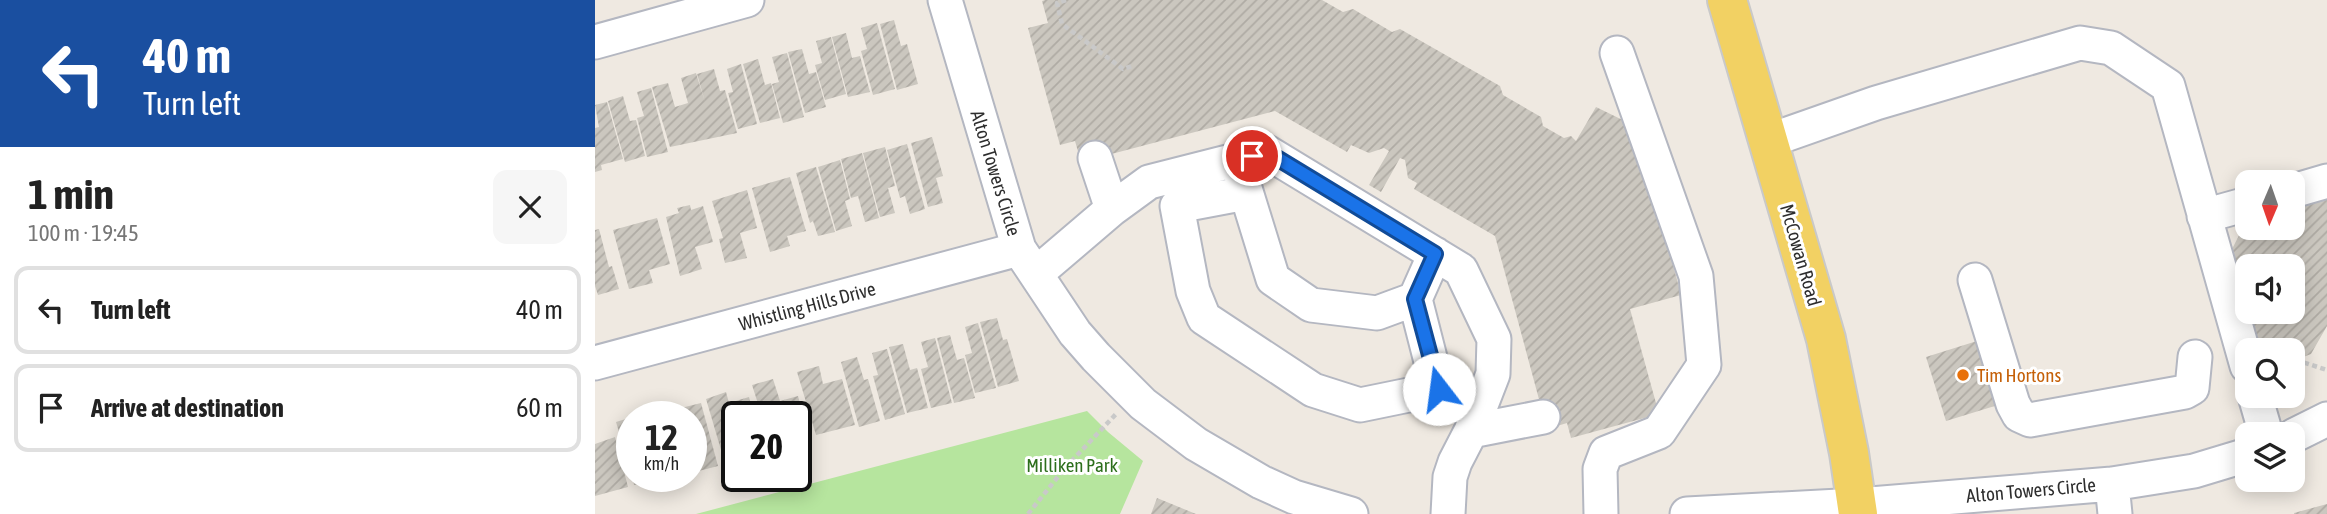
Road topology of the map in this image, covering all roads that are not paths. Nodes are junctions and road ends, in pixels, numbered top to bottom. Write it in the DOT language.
graph roads {
  1 [pos="747,0"];
  2 [pos="945,0"];
  3 [pos="1727,0"];
  4 [pos="595,42"];
  5 [pos="1617,53"];
  6 [pos="1768,141"];
  7 [pos="1095,158"];
  8 [pos="1236,160"];
  9 [pos="2327,181"];
  10 [pos="2305,187"];
  11 [pos="1246,192"];
  12 [pos="2235,207"];
  13 [pos="1112,209"];
  14 [pos="2204,216"];
  15 [pos="1435,254"];
  16 [pos="1028,261"];
  17 [pos="1975,280"];
  18 [pos="1415,299"];
  19 [pos="2239,338"];
  20 [pos="2195,357"];
  21 [pos="595,363"];
  22 [pos="1543,417"];
  23 [pos="2327,419"];
  24 [pos="2305,430"];
  25 [pos="1471,431"];
  26 [pos="2235,459"];
  27 [pos="2113,499"];
  28 [pos="1291,505"];
  29 [pos="1858,509"];
  30 [pos="1351,514"];
  31 [pos="1448,514"];
  32 [pos="1601,514"];
  33 [pos="1686,514"];
  1 -- 4 [label="street"];
  2 -- 16 [label="street, Alton Towers Circle"];
  3 -- 6 [label="main road, McCowan Road"];
  5 -- 32 [label="street"];
  6 -- 14 [label="street"];
  6 -- 29 [label="main road, McCowan Road"];
  7 -- 13 [label="street"];
  8 -- 11 [label="street"];
  8 -- 13 [label="street"];
  8 -- 15 [label="street"];
  9 -- 10 [label="street"];
  11 -- 18 [label="street"];
  11 -- 18 [label="street"];
  12 -- 14 [label="street"];
  13 -- 16 [label="street"];
  14 -- 19 [label="street"];
  15 -- 18 [label="street"];
  15 -- 25 [label="street"];
  16 -- 21 [label="street, Whistling Hills Drive"];
  16 -- 28 [label="street, Alton Towers Circle"];
  17 -- 20 [label="street"];
  22 -- 25 [label="street"];
  23 -- 24 [label="street"];
  25 -- 31 [label="street"];
  26 -- 27 [label="street, Alton Towers Circle"];
  27 -- 29 [label="street, Alton Towers Circle"];
  28 -- 30 [label="street, Alton Towers Circle"];
  29 -- 33 [label="street, Alton Towers Circle"];
}
